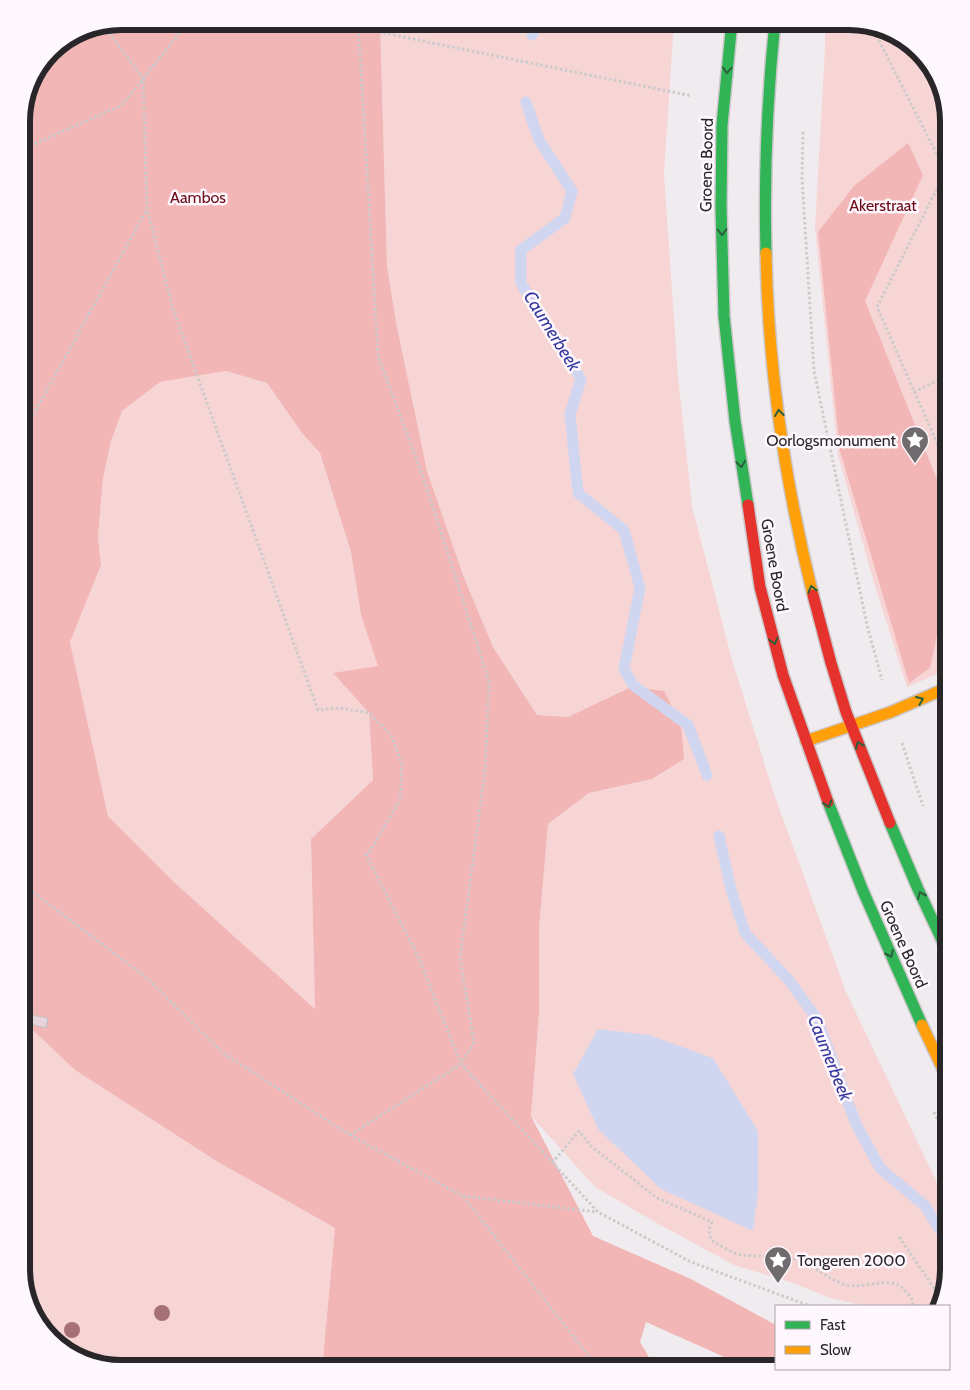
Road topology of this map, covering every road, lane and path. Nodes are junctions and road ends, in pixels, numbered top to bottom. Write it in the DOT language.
graph roads {
  1 [pos="182,30"];
  2 [pos="360,30"];
  3 [pos="370,30"];
  4 [pos="731,30"];
  5 [pos="774,30"];
  6 [pos="108,31"];
  7 [pos="876,34"];
  8 [pos="143,78"];
  9 [pos="725,99"];
  10 [pos="803,123"];
  11 [pos="30,146"];
  12 [pos="940,158"];
  13 [pos="940,183"];
  14 [pos="147,208"];
  15 [pos="940,379"];
  16 [pos="914,392"];
  17 [pos="30,421"];
  18 [pos="940,450"];
  19 [pos="940,691"];
  20 [pos="891,712"];
  21 [pos="851,727"];
  22 [pos="806,741"];
  23 [pos="926,815"];
  24 [pos="30,890"];
  25 [pos="940,935"];
  26 [pos="940,1063"];
  27 [pos="461,1064"];
  28 [pos="350,1136"];
  29 [pos="552,1163"];
  30 [pos="463,1196"];
  31 [pos="598,1212"];
  32 [pos="899,1237"];
  33 [pos="937,1292"];
  34 [pos="807,1305"];
  35 [pos="913,1305"];
  36 [pos="592,1360"];
  1 -- 8 [label="path"];
  2 -- 27 [label="path"];
  3 -- 9 [label="path"];
  4 -- 9 [label="street, Groene Boord, one-way"];
  21 -- 5 [label="street, Groene Boord, one-way"];
  6 -- 8 [label="path"];
  7 -- 12 [label="path"];
  8 -- 11 [label="path"];
  8 -- 14 [label="path"];
  9 -- 22 [label="street, Groene Boord, one-way"];
  10 -- 20 [label="path"];
  13 -- 16 [label="path"];
  14 -- 17 [label="path"];
  14 -- 27 [label="path"];
  15 -- 16 [label="path"];
  16 -- 18 [label="path"];
  20 -- 19 [label="street, one-way"];
  20 -- 21 [label="street"];
  20 -- 23 [label="path"];
  21 -- 22 [label="street"];
  25 -- 21 [label="street, Groene Boord, one-way"];
  22 -- 26 [label="street, Groene Boord, one-way"];
  24 -- 28 [label="path"];
  27 -- 28 [label="path"];
  27 -- 29 [label="path"];
  28 -- 30 [label="path"];
  29 -- 31 [label="path"];
  29 -- 35 [label="path"];
  30 -- 31 [label="path"];
  30 -- 36 [label="path"];
  31 -- 34 [label="path"];
  32 -- 33 [label="path"];
}
